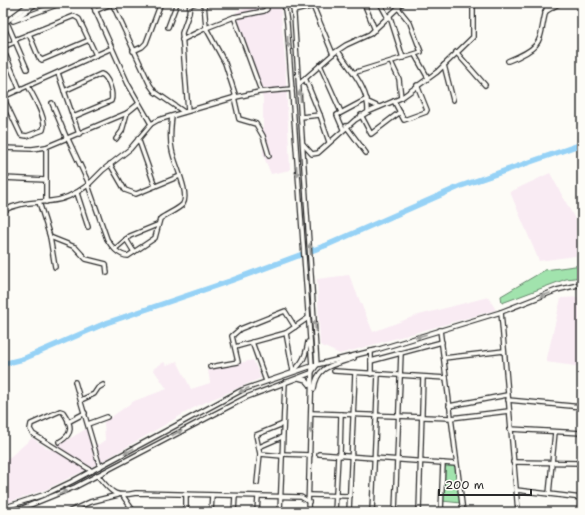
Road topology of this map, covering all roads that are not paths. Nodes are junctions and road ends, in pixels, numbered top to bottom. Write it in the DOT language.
graph roads {
  1 [pos="32,3"];
  2 [pos="37,3"];
  3 [pos="62,3"];
  4 [pos="92,3"];
  5 [pos="113,3"];
  6 [pos="161,3"];
  7 [pos="177,3"];
  8 [pos="196,3"];
  9 [pos="204,3"];
  10 [pos="266,3"];
  11 [pos="284,3"];
  12 [pos="292,3"];
  13 [pos="326,3"];
  14 [pos="364,3"];
  15 [pos="380,3"];
  16 [pos="402,3"];
  17 [pos="473,3"];
  18 [pos="548,3"];
  19 [pos="560,3"];
  20 [pos="190,4"];
  21 [pos="314,5"];
  22 [pos="398,8"];
  23 [pos="95,11"];
  24 [pos="294,12"];
  25 [pos="545,12"];
  26 [pos="234,17"];
  27 [pos="389,17"];
  28 [pos="13,21"];
  29 [pos="3,24"];
  30 [pos="8,25"];
  31 [pos="168,27"];
  32 [pos="3,28"];
  33 [pos="206,28"];
  34 [pos="375,30"];
  35 [pos="30,34"];
  36 [pos="89,40"];
  37 [pos="182,40"];
  38 [pos="14,41"];
  39 [pos="3,47"];
  40 [pos="112,48"];
  41 [pos="133,51"];
  42 [pos="338,51"];
  43 [pos="456,52"];
  44 [pos="333,54"];
  45 [pos="96,55"];
  46 [pos="415,55"];
  47 [pos="6,56"];
  48 [pos="403,58"];
  49 [pos="508,60"];
  50 [pos="391,62"];
  51 [pos="444,65"];
  52 [pos="320,66"];
  53 [pos="26,69"];
  54 [pos="58,73"];
  55 [pos="353,73"];
  56 [pos="305,78"];
  57 [pos="428,78"];
  58 [pos="299,84"];
  59 [pos="417,85"];
  60 [pos="485,85"];
  61 [pos="28,86"];
  62 [pos="292,89"];
  63 [pos="20,90"];
  64 [pos="64,91"];
  65 [pos="261,92"];
  66 [pos="3,97"];
  67 [pos="235,97"];
  68 [pos="401,98"];
  69 [pos="368,100"];
  70 [pos="453,100"];
  71 [pos="394,101"];
  72 [pos="52,103"];
  73 [pos="138,104"];
  74 [pos="379,107"];
  75 [pos="186,112"];
  76 [pos="341,112"];
  77 [pos="368,112"];
  78 [pos="400,112"];
  79 [pos="127,113"];
  80 [pos="320,115"];
  81 [pos="172,116"];
  82 [pos="361,116"];
  83 [pos="73,117"];
  84 [pos="301,117"];
  85 [pos="151,124"];
  86 [pos="346,126"];
  87 [pos="343,129"];
  88 [pos="79,134"];
  89 [pos="138,138"];
  90 [pos="67,139"];
  91 [pos="116,139"];
  92 [pos="329,142"];
  93 [pos="303,144"];
  94 [pos="46,147"];
  95 [pos="3,148"];
  96 [pos="366,153"];
  97 [pos="269,156"];
  98 [pos="110,164"];
  99 [pos="180,176"];
  100 [pos="3,178"];
  101 [pos="46,180"];
  102 [pos="88,185"];
  103 [pos="155,186"];
  104 [pos="77,193"];
  105 [pos="39,202"];
  106 [pos="46,202"];
  107 [pos="3,211"];
  108 [pos="157,225"];
  109 [pos="88,227"];
  110 [pos="50,237"];
  111 [pos="126,239"];
  112 [pos="115,249"];
  113 [pos="134,252"];
  114 [pos="55,267"];
  115 [pos="107,273"];
  116 [pos="581,284"];
  117 [pos="501,312"];
  118 [pos="308,318"];
  119 [pos="295,327"];
  120 [pos="440,330"];
  121 [pos="286,333"];
  122 [pos="309,335"];
  123 [pos="252,342"];
  124 [pos="442,342"];
  125 [pos="235,347"];
  126 [pos="376,350"];
  127 [pos="504,351"];
  128 [pos="371,352"];
  129 [pos="401,353"];
  130 [pos="444,358"];
  131 [pos="371,362"];
  132 [pos="317,365"];
  133 [pos="312,366"];
  134 [pos="210,367"];
  135 [pos="334,371"];
  136 [pos="292,372"];
  137 [pos="311,372"];
  138 [pos="355,373"];
  139 [pos="371,374"];
  140 [pos="378,374"];
  141 [pos="400,376"];
  142 [pos="298,377"];
  143 [pos="423,377"];
  144 [pos="446,378"];
  145 [pos="266,381"];
  146 [pos="75,382"];
  147 [pos="284,382"];
  148 [pos="103,385"];
  149 [pos="312,387"];
  150 [pos="508,397"];
  151 [pos="81,400"];
  152 [pos="312,405"];
  153 [pos="449,406"];
  154 [pos="582,407"];
  155 [pos="509,411"];
  156 [pos="85,413"];
  157 [pos="311,413"];
  158 [pos="342,414"];
  159 [pos="353,415"];
  160 [pos="107,417"];
  161 [pos="376,417"];
  162 [pos="398,418"];
  163 [pos="451,418"];
  164 [pos="422,419"];
  165 [pos="68,422"];
  166 [pos="88,424"];
  167 [pos="283,424"];
  168 [pos="510,429"];
  169 [pos="555,432"];
  170 [pos="582,433"];
  171 [pos="282,437"];
  172 [pos="59,442"];
  173 [pos="259,448"];
  174 [pos="260,454"];
  175 [pos="318,454"];
  176 [pos="282,455"];
  177 [pos="310,455"];
  178 [pos="339,456"];
  179 [pos="351,457"];
  180 [pos="375,459"];
  181 [pos="397,460"];
  182 [pos="420,462"];
  183 [pos="514,462"];
  184 [pos="444,463"];
  185 [pos="552,463"];
  186 [pos="582,463"];
  187 [pos="456,464"];
  188 [pos="100,467"];
  189 [pos="92,471"];
  190 [pos="97,475"];
  191 [pos="257,483"];
  192 [pos="516,490"];
  193 [pos="186,494"];
  194 [pos="549,494"];
  195 [pos="118,495"];
  196 [pos="212,495"];
  197 [pos="123,496"];
  198 [pos="235,496"];
  199 [pos="258,496"];
  200 [pos="309,496"];
  201 [pos="336,496"];
  202 [pos="350,496"];
  203 [pos="280,497"];
  204 [pos="582,499"];
  205 [pos="309,502"];
  206 [pos="3,508"];
  207 [pos="24,510"];
  208 [pos="13,512"];
  209 [pos="68,512"];
  210 [pos="134,512"];
  211 [pos="186,512"];
  212 [pos="211,512"];
  213 [pos="234,512"];
  214 [pos="257,512"];
  215 [pos="280,512"];
  216 [pos="308,512"];
  217 [pos="335,512"];
  218 [pos="349,512"];
  219 [pos="372,512"];
  220 [pos="395,512"];
  221 [pos="418,512"];
  222 [pos="441,512"];
  223 [pos="462,512"];
  224 [pos="518,512"];
  225 [pos="579,512"];
  1 -- 29 [label="street"];
  2 -- 28 [label="street"];
  3 -- 28 [label="street"];
  4 -- 23 [label="street"];
  5 -- 23 [label="street"];
  5 -- 41 [label="street"];
  6 -- 41 [label="street"];
  7 -- 31 [label="street"];
  8 -- 20 [label="street"];
  9 -- 33 [label="street"];
  10 -- 26 [label="street"];
  11 -- 62 [label="street, one-way"];
  12 -- 24 [label="street"];
  13 -- 21 [label="street"];
  14 -- 34 [label="street"];
  15 -- 27 [label="street"];
  16 -- 22 [label="street"];
  17 -- 43 [label="street"];
  18 -- 25 [label="street"];
  19 -- 25 [label="street"];
  20 -- 37 [label="street"];
  21 -- 24 [label="street"];
  21 -- 44 [label="street"];
  22 -- 27 [label="street"];
  22 -- 46 [label="street"];
  23 -- 40 [label="street"];
  24 -- 58 [label="street"];
  25 -- 49 [label="street"];
  26 -- 33 [label="street"];
  26 -- 65 [label="street"];
  27 -- 34 [label="street"];
  27 -- 48 [label="street"];
  28 -- 30 [label="street"];
  30 -- 32 [label="street"];
  30 -- 38 [label="street"];
  33 -- 37 [label="street"];
  33 -- 67 [label="street"];
  34 -- 42 [label="street"];
  35 -- 36 [label="street"];
  35 -- 36 [label="street"];
  35 -- 38 [label="street"];
  36 -- 45 [label="street"];
  37 -- 75 [label="street"];
  38 -- 39 [label="street"];
  38 -- 53 [label="street"];
  40 -- 45 [label="street"];
  40 -- 73 [label="street"];
  41 -- 75 [label="street"];
  42 -- 44 [label="street"];
  42 -- 55 [label="street"];
  43 -- 51 [label="street"];
  43 -- 60 [label="street"];
  44 -- 52 [label="street"];
  45 -- 54 [label="street"];
  46 -- 48 [label="street"];
  46 -- 57 [label="street"];
  47 -- 63 [label="street"];
  48 -- 50 [label="street"];
  50 -- 55 [label="street"];
  50 -- 68 [label="street"];
  51 -- 57 [label="street"];
  51 -- 70 [label="street"];
  52 -- 56 [label="street"];
  52 -- 76 [label="street"];
  54 -- 61 [label="street"];
  54 -- 64 [label="street"];
  55 -- 69 [label="street"];
  56 -- 58 [label="street"];
  56 -- 80 [label="street"];
  57 -- 59 [label="street"];
  84 -- 58 [label="street, one-way"];
  59 -- 68 [label="street"];
  59 -- 78 [label="street"];
  61 -- 63 [label="street"];
  61 -- 66 [label="street"];
  62 -- 65 [label="street"];
  62 -- 118 [label="street, one-way"];
  63 -- 66 [label="street"];
  64 -- 83 [label="street"];
  64 -- 83 [label="street"];
  65 -- 67 [label="street"];
  67 -- 75 [label="street"];
  67 -- 97 [label="street"];
  68 -- 71 [label="street"];
  69 -- 74 [label="street"];
  69 -- 76 [label="street"];
  69 -- 77 [label="street"];
  71 -- 74 [label="street"];
  71 -- 78 [label="street"];
  72 -- 90 [label="street"];
  73 -- 79 [label="street"];
  73 -- 85 [label="street"];
  74 -- 77 [label="street"];
  75 -- 81 [label="street"];
  76 -- 87 [label="street"];
  77 -- 82 [label="street"];
  78 -- 82 [label="street"];
  79 -- 88 [label="street"];
  79 -- 91 [label="street"];
  80 -- 84 [label="street"];
  80 -- 92 [label="street"];
  81 -- 85 [label="street"];
  81 -- 99 [label="street"];
  82 -- 86 [label="street"];
  83 -- 88 [label="street"];
  84 -- 93 [label="street"];
  85 -- 89 [label="street"];
  86 -- 87 [label="street"];
  86 -- 96 [label="street"];
  87 -- 92 [label="street"];
  88 -- 90 [label="street"];
  89 -- 98 [label="street"];
  89 -- 103 [label="street"];
  90 -- 94 [label="street"];
  90 -- 102 [label="street"];
  92 -- 93 [label="street"];
  132 -- 93 [label="street, one-way"];
  94 -- 95 [label="street"];
  94 -- 101 [label="street"];
  98 -- 102 [label="street"];
  98 -- 103 [label="street"];
  99 -- 103 [label="street"];
  99 -- 108 [label="street"];
  100 -- 101 [label="street"];
  101 -- 106 [label="street"];
  102 -- 104 [label="street"];
  102 -- 112 [label="street"];
  104 -- 106 [label="street"];
  104 -- 109 [label="street"];
  105 -- 106 [label="street"];
  105 -- 107 [label="street"];
  105 -- 110 [label="street"];
  108 -- 111 [label="street"];
  108 -- 113 [label="street"];
  110 -- 114 [label="street"];
  110 -- 115 [label="street"];
  111 -- 112 [label="street"];
  111 -- 113 [label="street"];
  112 -- 113 [label="street"];
  116 -- 117 [label="street, one-way"];
  117 -- 120 [label="street"];
  117 -- 127 [label="street"];
  118 -- 119 [label="street"];
  118 -- 122 [label="street"];
  119 -- 121 [label="street"];
  119 -- 125 [label="street"];
  120 -- 124 [label="street"];
  120 -- 126 [label="street, one-way"];
  121 -- 123 [label="street"];
  121 -- 136 [label="street"];
  122 -- 133 [label="street"];
  122 -- 136 [label="street"];
  123 -- 125 [label="street"];
  123 -- 145 [label="street"];
  124 -- 129 [label="street"];
  124 -- 130 [label="street"];
  125 -- 134 [label="street"];
  126 -- 128 [label="street"];
  126 -- 132 [label="street"];
  127 -- 130 [label="street"];
  127 -- 150 [label="street"];
  128 -- 131 [label="street"];
  128 -- 152 [label="street"];
  129 -- 131 [label="street"];
  129 -- 141 [label="street"];
  130 -- 144 [label="street"];
  131 -- 139 [label="street"];
  132 -- 133 [label="street"];
  132 -- 137 [label="street"];
  133 -- 136 [label="street"];
  133 -- 137 [label="street"];
  135 -- 138 [label="street"];
  136 -- 145 [label="street"];
  137 -- 142 [label="street"];
  137 -- 149 [label="street"];
  138 -- 139 [label="street"];
  138 -- 159 [label="street"];
  139 -- 140 [label="street"];
  140 -- 141 [label="street"];
  140 -- 161 [label="street"];
  141 -- 143 [label="street"];
  141 -- 162 [label="street"];
  142 -- 147 [label="street"];
  142 -- 149 [label="street"];
  143 -- 144 [label="street"];
  143 -- 164 [label="street"];
  144 -- 153 [label="street"];
  145 -- 188 [label="street, one-way"];
  146 -- 151 [label="street"];
  147 -- 167 [label="street"];
  190 -- 147 [label="street, one-way"];
  148 -- 151 [label="street"];
  149 -- 152 [label="street"];
  150 -- 153 [label="street"];
  150 -- 154 [label="street"];
  150 -- 155 [label="street"];
  151 -- 156 [label="street"];
  152 -- 157 [label="street"];
  153 -- 163 [label="street"];
  155 -- 163 [label="street"];
  155 -- 168 [label="street"];
  156 -- 165 [label="street"];
  156 -- 166 [label="street"];
  157 -- 158 [label="street"];
  157 -- 177 [label="street, one-way"];
  158 -- 159 [label="street"];
  158 -- 178 [label="street"];
  159 -- 161 [label="street"];
  159 -- 179 [label="street"];
  160 -- 166 [label="street"];
  161 -- 162 [label="street"];
  161 -- 180 [label="street"];
  162 -- 164 [label="street"];
  162 -- 181 [label="street"];
  163 -- 164 [label="street"];
  163 -- 187 [label="street"];
  164 -- 182 [label="street"];
  165 -- 172 [label="street"];
  165 -- 189 [label="street"];
  166 -- 188 [label="street"];
  167 -- 171 [label="street"];
  167 -- 173 [label="street"];
  168 -- 169 [label="street"];
  168 -- 183 [label="street"];
  169 -- 170 [label="street"];
  169 -- 185 [label="street"];
  171 -- 173 [label="street"];
  171 -- 176 [label="street"];
  173 -- 174 [label="street"];
  174 -- 176 [label="street"];
  174 -- 191 [label="street"];
  175 -- 178 [label="street"];
  176 -- 177 [label="street"];
  176 -- 203 [label="street"];
  177 -- 200 [label="street"];
  178 -- 179 [label="street"];
  178 -- 201 [label="street"];
  179 -- 180 [label="street"];
  179 -- 202 [label="street"];
  180 -- 181 [label="street"];
  180 -- 219 [label="street"];
  181 -- 182 [label="street"];
  181 -- 220 [label="street"];
  182 -- 184 [label="street"];
  182 -- 221 [label="street"];
  183 -- 185 [label="street"];
  183 -- 192 [label="street"];
  184 -- 187 [label="street"];
  184 -- 222 [label="street"];
  185 -- 186 [label="street"];
  185 -- 194 [label="street"];
  187 -- 223 [label="street"];
  188 -- 189 [label="street"];
  189 -- 206 [label="street"];
  190 -- 195 [label="street"];
  207 -- 190 [label="street, one-way"];
  192 -- 194 [label="street"];
  192 -- 224 [label="street"];
  193 -- 196 [label="street"];
  193 -- 197 [label="street"];
  193 -- 211 [label="street"];
  194 -- 204 [label="street"];
  195 -- 197 [label="street"];
  195 -- 209 [label="street"];
  196 -- 198 [label="street"];
  196 -- 212 [label="street"];
  197 -- 210 [label="street"];
  198 -- 199 [label="street"];
  198 -- 213 [label="street"];
  199 -- 203 [label="street"];
  199 -- 214 [label="street"];
  200 -- 201 [label="street"];
  200 -- 205 [label="street"];
  201 -- 202 [label="street"];
  201 -- 217 [label="street"];
  202 -- 218 [label="street"];
  203 -- 205 [label="street"];
  203 -- 215 [label="street"];
  204 -- 225 [label="street"];
  205 -- 216 [label="street"];
  207 -- 208 [label="street"];
}
